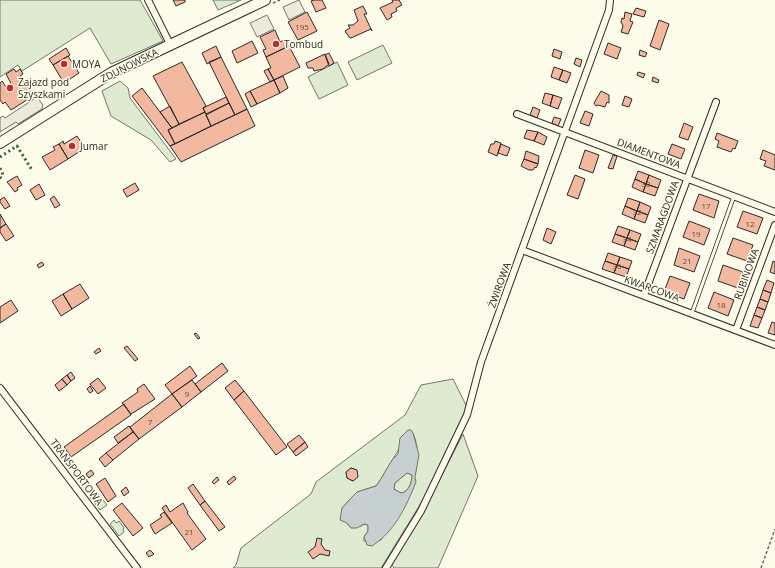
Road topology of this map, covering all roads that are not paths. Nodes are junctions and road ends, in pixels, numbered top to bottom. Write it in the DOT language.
graph roads {
  1 [pos="148,0"];
  2 [pos="610,0"];
  3 [pos="268,2"];
  4 [pos="170,44"];
  5 [pos="716,102"];
  6 [pos="516,114"];
  7 [pos="564,132"];
  8 [pos="0,143"];
  9 [pos="687,178"];
  10 [pos="734,196"];
  11 [pos="775,212"];
  12 [pos="775,225"];
  13 [pos="522,250"];
  14 [pos="644,295"];
  15 [pos="692,313"];
  16 [pos="736,330"];
  17 [pos="775,345"];
  18 [pos="0,388"];
  19 [pos="137,568"];
  20 [pos="386,568"];
  1 -- 4 [label="street"];
  2 -- 7 [label="street, ŻWIROWA"];
  3 -- 4 [label="main road, ZDUNOWSKA"];
  4 -- 8 [label="main road, ZDUNOWSKA"];
  5 -- 9 [label="street, SZMARAGDOWA"];
  6 -- 7 [label="street, DIAMENTOWA"];
  7 -- 9 [label="street, DIAMENTOWA"];
  7 -- 13 [label="street, ŻWIROWA"];
  9 -- 10 [label="street, DIAMENTOWA"];
  9 -- 14 [label="street, SZMARAGDOWA"];
  10 -- 11 [label="street, DIAMENTOWA"];
  10 -- 15 [label="lane"];
  12 -- 16 [label="street, RUBINOWA"];
  13 -- 14 [label="street, KWARCOWA"];
  13 -- 20 [label="street, ŻWIROWA"];
  14 -- 15 [label="street, KWARCOWA"];
  15 -- 16 [label="street, KWARCOWA"];
  16 -- 17 [label="street, KWARCOWA"];
  18 -- 19 [label="street, TRANSPORTOWA"];
}
